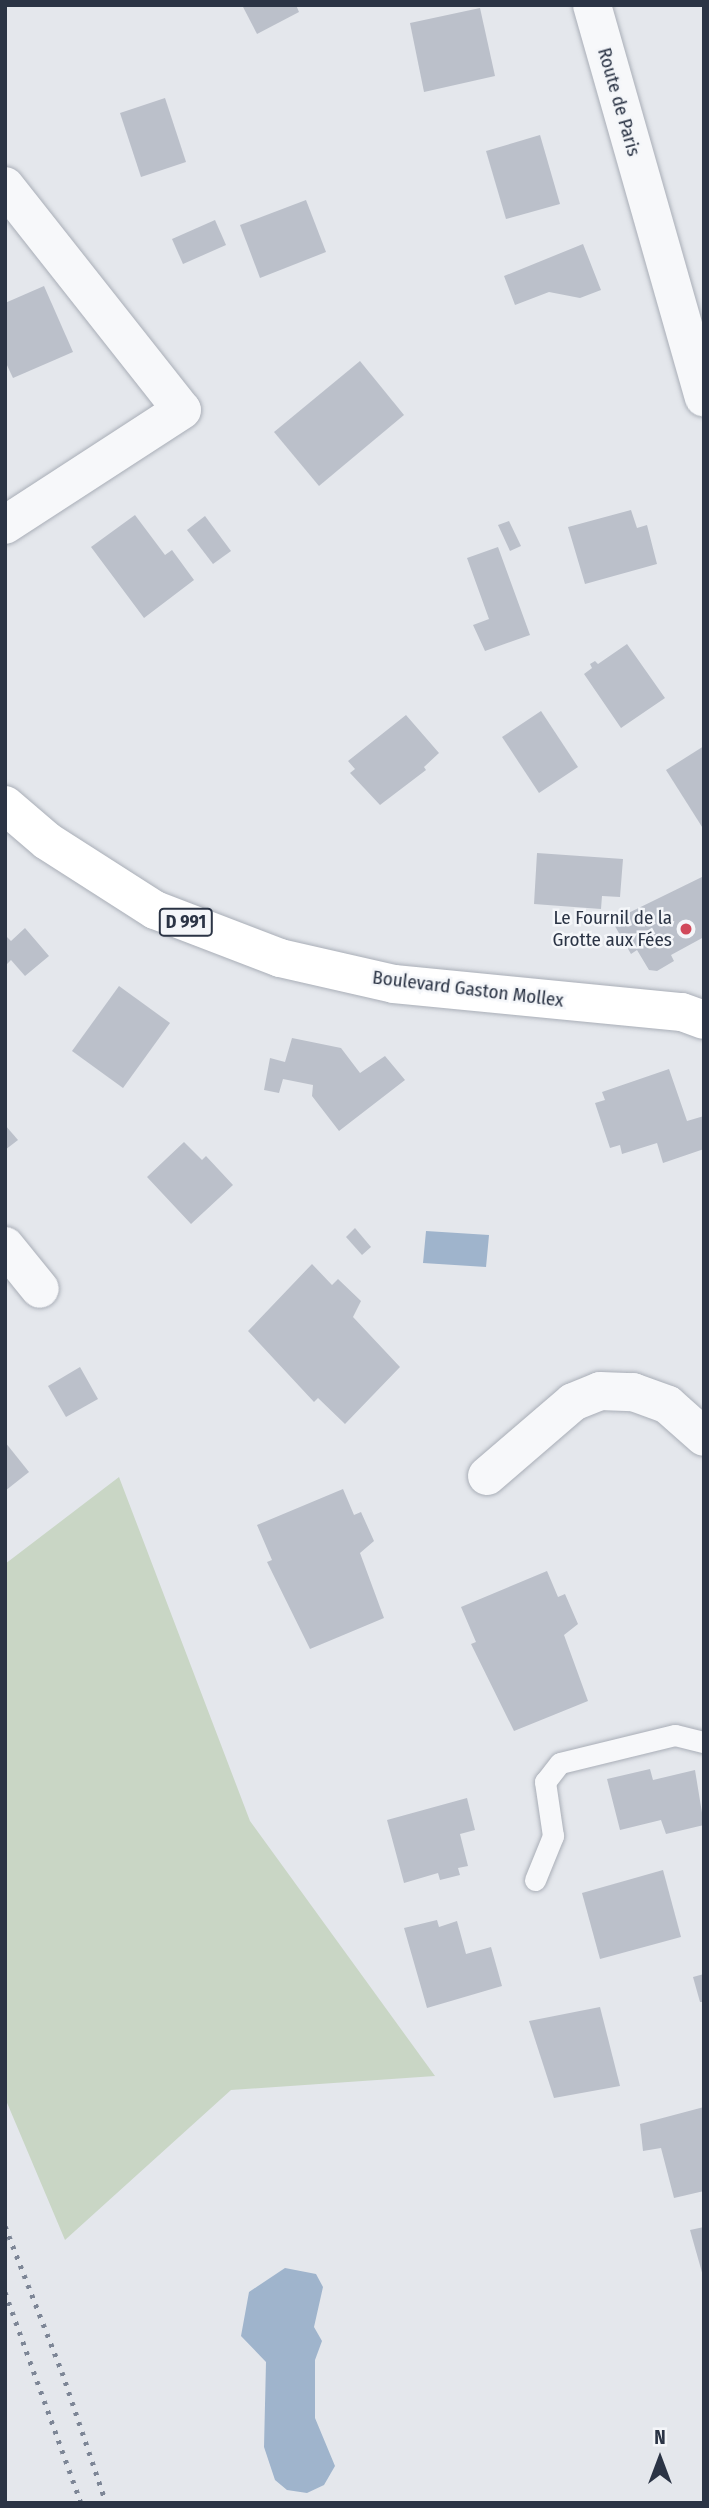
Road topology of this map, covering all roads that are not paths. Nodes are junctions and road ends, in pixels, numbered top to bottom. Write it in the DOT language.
graph roads {
  1 [pos="592,5"];
  2 [pos="5,186"];
  3 [pos="704,397"];
  4 [pos="5,524"];
  5 [pos="5,805"];
  6 [pos="696,1013"];
  7 [pos="5,1246"];
  8 [pos="40,1289"];
  9 [pos="704,1437"];
  10 [pos="487,1476"];
  11 [pos="704,1742"];
  12 [pos="535,1880"];
  1 -- 3 [label="street, Route de Paris"];
  2 -- 4 [label="street"];
  5 -- 6 [label="main road, Boulevard Gaston Mollex / D 991"];
  7 -- 8 [label="street"];
  9 -- 10 [label="street"];
  11 -- 12 [label="lane"];
}
